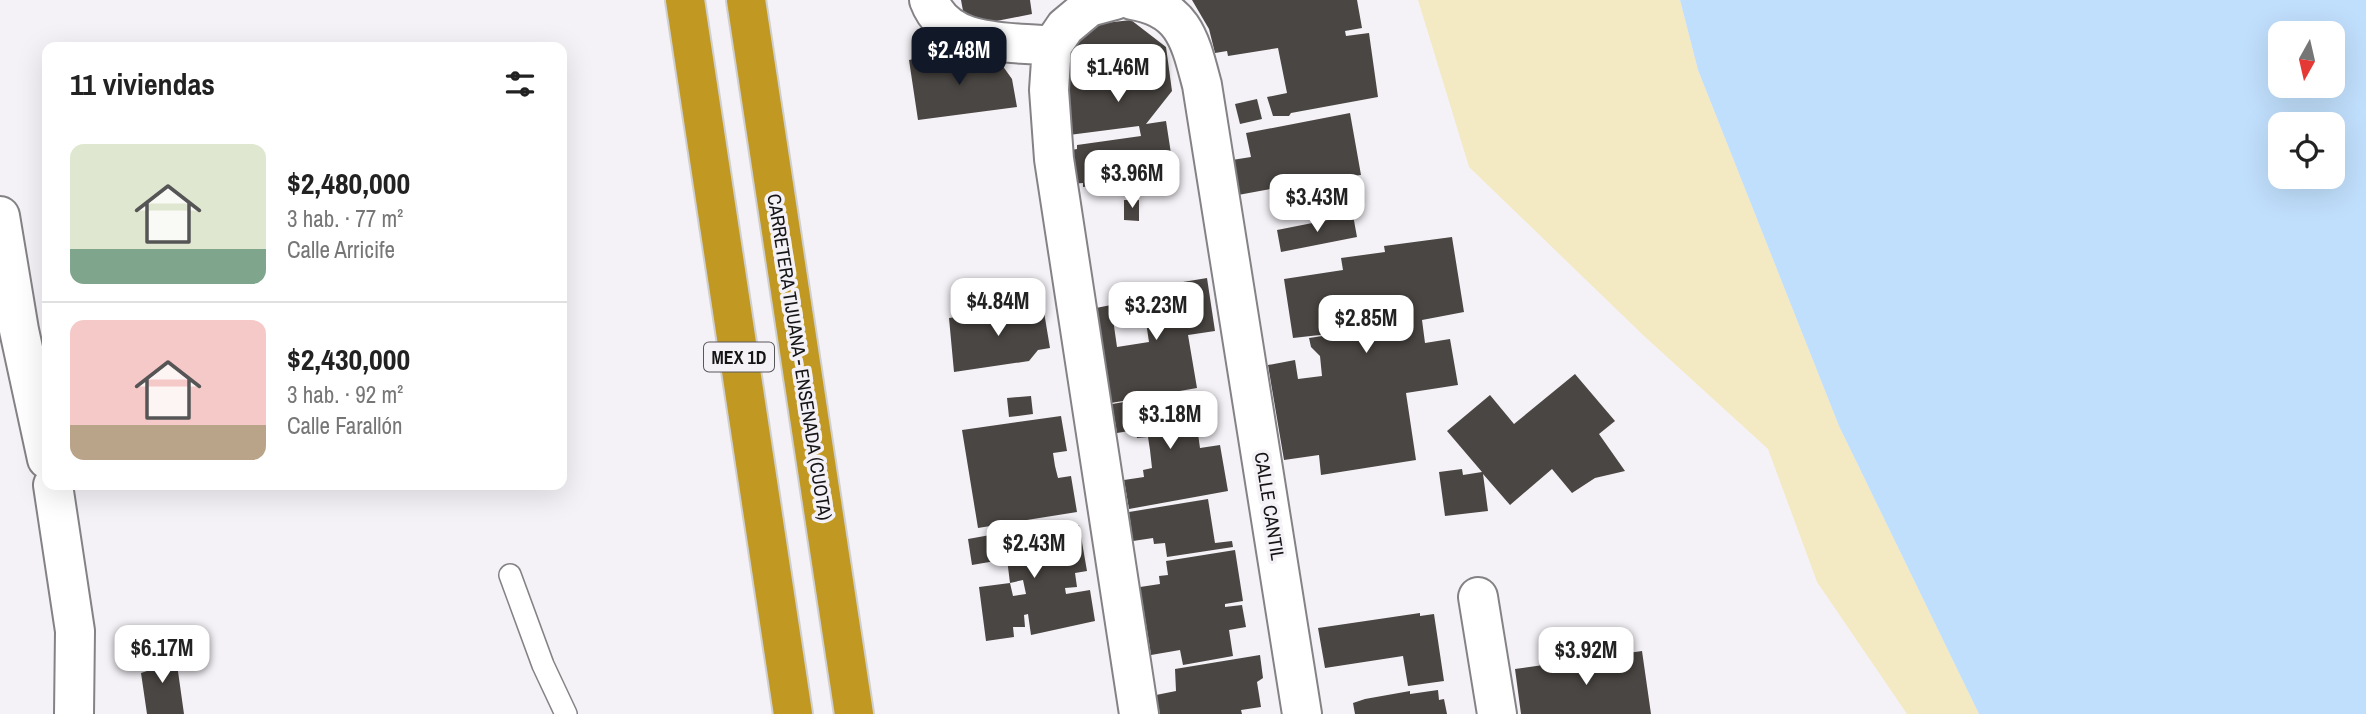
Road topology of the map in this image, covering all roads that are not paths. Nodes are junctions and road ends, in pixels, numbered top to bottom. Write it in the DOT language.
graph roads {
  1 [pos="685,0"];
  2 [pos="746,0"];
  3 [pos="929,0"];
  4 [pos="1132,0"];
  5 [pos="1097,2"];
  6 [pos="1052,46"];
  7 [pos="0,216"];
  8 [pos="42,436"];
  9 [pos="54,490"];
  10 [pos="510,575"];
  11 [pos="1478,597"];
  12 [pos="74,714"];
  13 [pos="566,714"];
  14 [pos="793,714"];
  15 [pos="854,714"];
  16 [pos="1139,714"];
  17 [pos="1301,714"];
  18 [pos="1497,714"];
  1 -- 14 [label="highway, MEX 1D"];
  2 -- 15 [label="highway, CARRETERA TIJUANA - ENSENADA (CUOTA) / MEX 1D"];
  3 -- 6 [label="street"];
  4 -- 17 [label="street, CALLE CANTIL"];
  5 -- 6 [label="street"];
  6 -- 16 [label="street"];
  7 -- 8 [label="street"];
  9 -- 12 [label="street"];
  10 -- 13 [label="lane"];
  11 -- 18 [label="street"];
}
